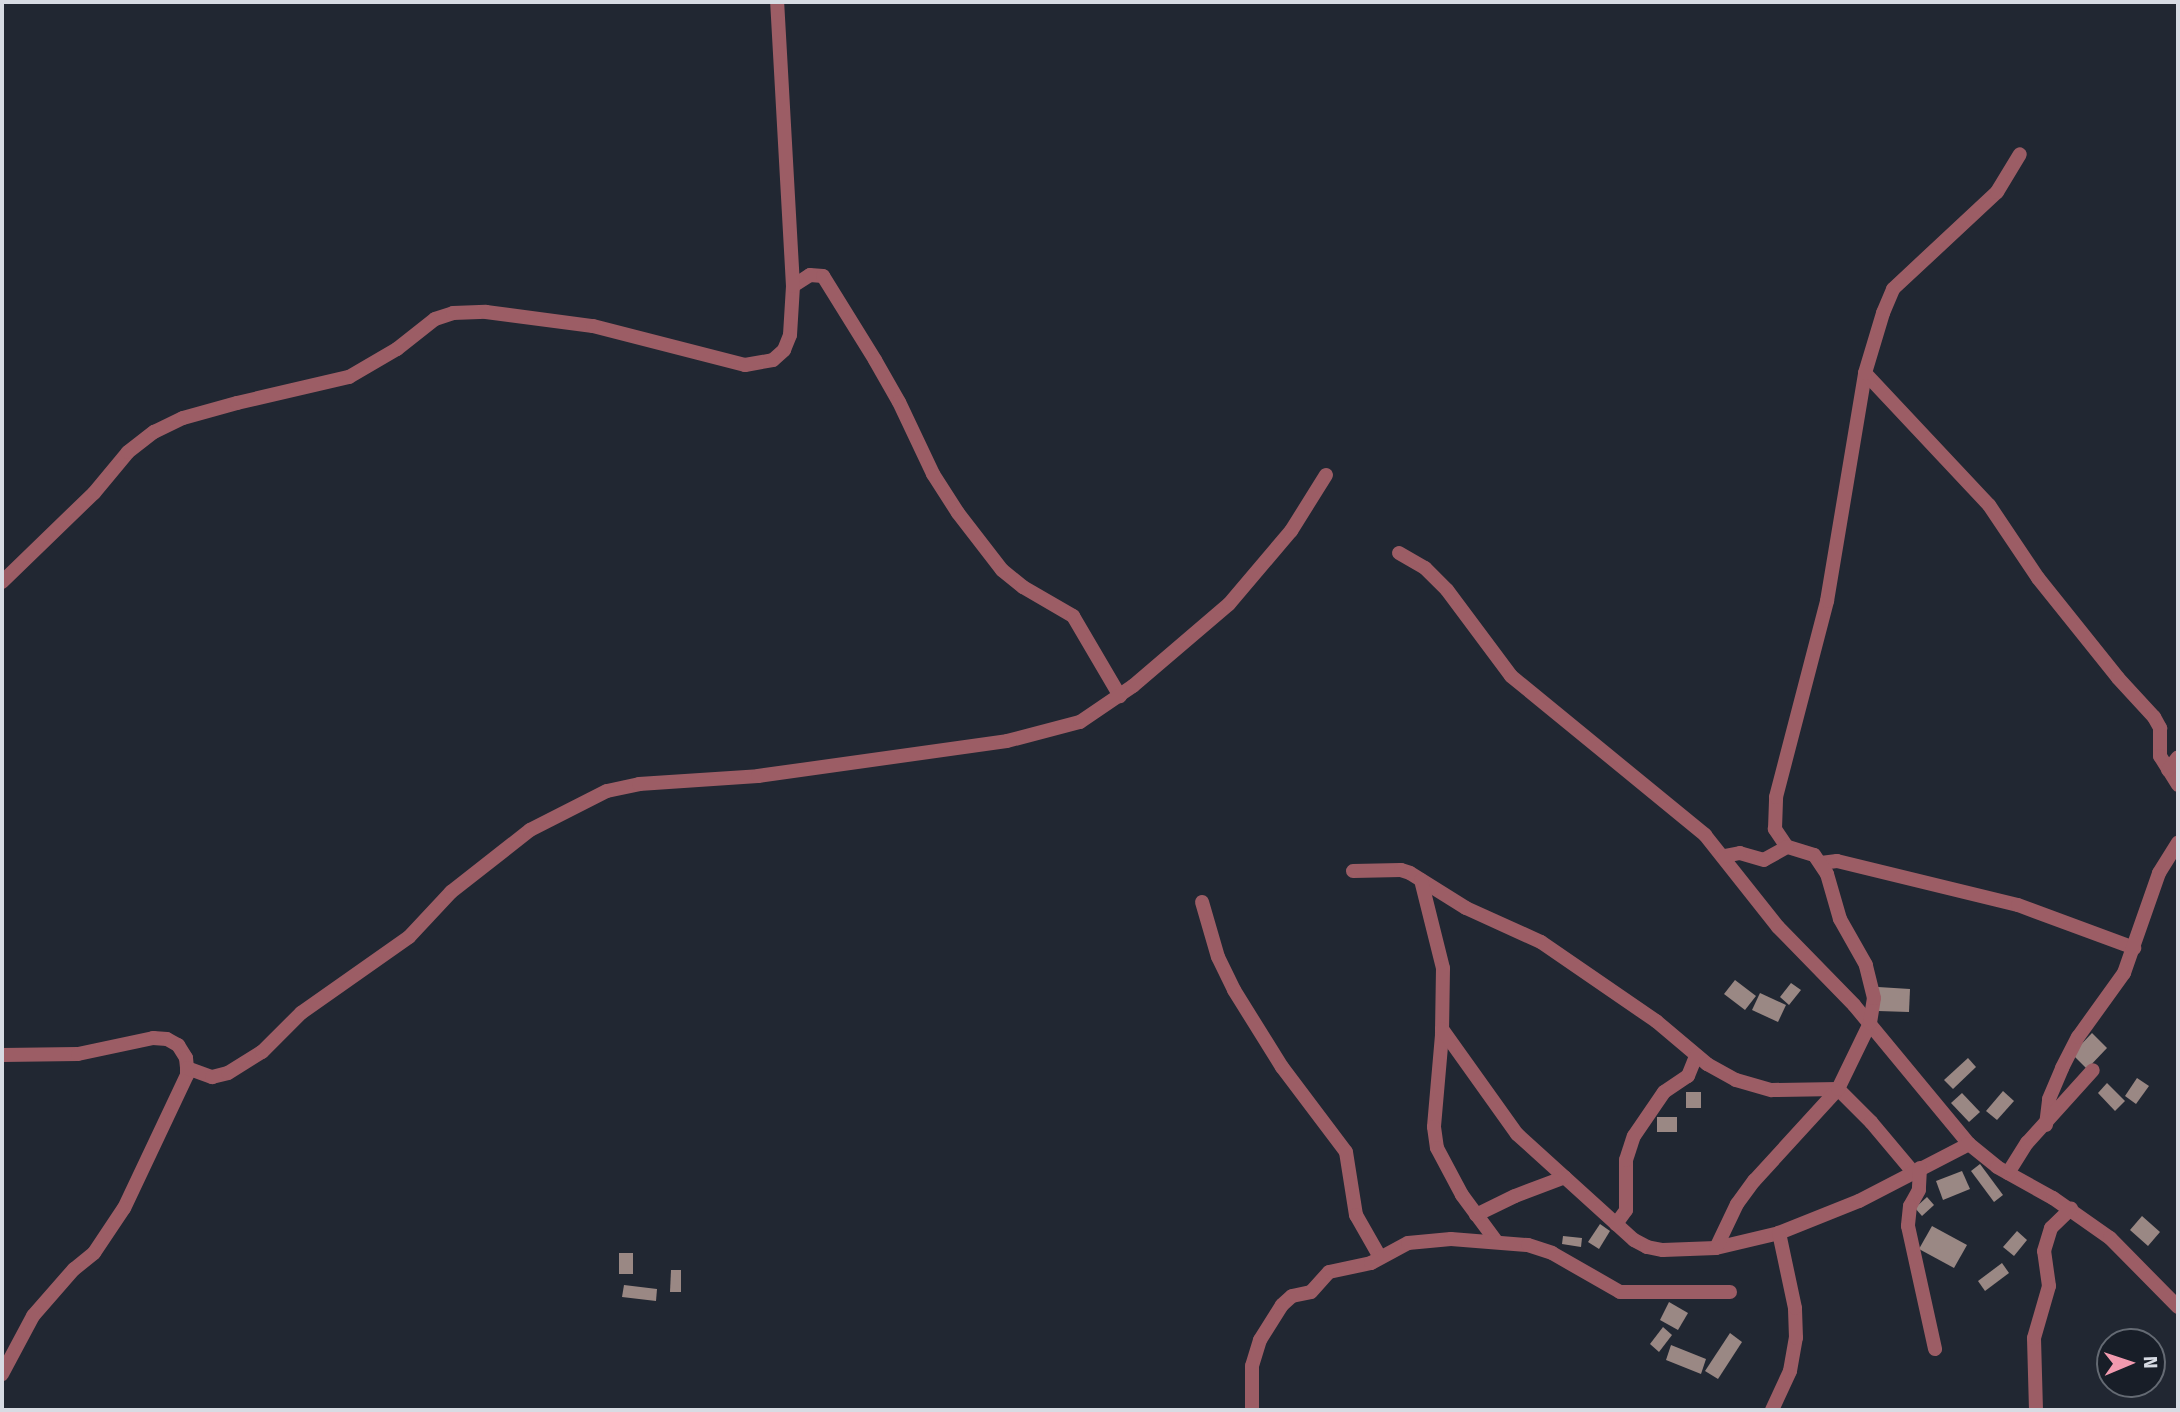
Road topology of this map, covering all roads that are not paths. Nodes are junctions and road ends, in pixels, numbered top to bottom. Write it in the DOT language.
graph roads {
  1 [pos="776,2"];
  2 [pos="2020,154"];
  3 [pos="793,286"];
  4 [pos="1865,373"];
  5 [pos="1326,475"];
  6 [pos="1399,553"];
  7 [pos="2,582"];
  8 [pos="1119,696"];
  9 [pos="2178,757"];
  10 [pos="2168,769"];
  11 [pos="2178,785"];
  12 [pos="2178,844"];
  13 [pos="1787,847"];
  14 [pos="1724,856"];
  15 [pos="1821,863"];
  16 [pos="1353,871"];
  17 [pos="1422,880"];
  18 [pos="1202,902"];
  19 [pos="2134,948"];
  20 [pos="1870,1023"];
  21 [pos="1442,1029"];
  22 [pos="2,1055"];
  23 [pos="1696,1056"];
  24 [pos="187,1068"];
  25 [pos="2093,1070"];
  26 [pos="1838,1089"];
  27 [pos="2046,1125"];
  28 [pos="1969,1144"];
  29 [pos="1917,1170"];
  30 [pos="2008,1173"];
  31 [pos="1565,1177"];
  32 [pos="2071,1209"];
  33 [pos="1476,1215"];
  34 [pos="1616,1224"];
  35 [pos="1779,1233"];
  36 [pos="1496,1241"];
  37 [pos="1716,1248"];
  38 [pos="1380,1256"];
  39 [pos="1730,1292"];
  40 [pos="2178,1307"];
  41 [pos="1935,1349"];
  42 [pos="2,1374"];
  43 [pos="1252,1410"];
  44 [pos="1772,1410"];
  45 [pos="2036,1410"];
  1 -- 3 [label="street"];
  2 -- 4 [label="street"];
  3 -- 7 [label="street"];
  3 -- 8 [label="street"];
  4 -- 10 [label="street"];
  4 -- 13 [label="street"];
  5 -- 8 [label="street"];
  6 -- 14 [label="street"];
  8 -- 24 [label="street"];
  9 -- 10 [label="street"];
  10 -- 11 [label="street"];
  12 -- 19 [label="street"];
  13 -- 14 [label="street"];
  13 -- 15 [label="street"];
  14 -- 20 [label="street"];
  15 -- 19 [label="street"];
  15 -- 20 [label="street"];
  16 -- 17 [label="street"];
  17 -- 21 [label="street"];
  17 -- 23 [label="street"];
  18 -- 38 [label="street"];
  19 -- 27 [label="street"];
  20 -- 26 [label="street"];
  20 -- 28 [label="street"];
  21 -- 31 [label="street"];
  21 -- 33 [label="street"];
  22 -- 24 [label="street"];
  23 -- 26 [label="street"];
  23 -- 34 [label="street"];
  24 -- 42 [label="street"];
  25 -- 27 [label="street"];
  26 -- 29 [label="street"];
  26 -- 37 [label="street"];
  27 -- 30 [label="street"];
  28 -- 29 [label="street"];
  28 -- 30 [label="street"];
  29 -- 35 [label="street"];
  29 -- 41 [label="street"];
  30 -- 32 [label="street"];
  31 -- 33 [label="street"];
  31 -- 34 [label="street"];
  32 -- 40 [label="street"];
  32 -- 45 [label="street"];
  33 -- 36 [label="street"];
  34 -- 37 [label="street"];
  35 -- 37 [label="street"];
  35 -- 44 [label="street"];
  36 -- 38 [label="street"];
  36 -- 39 [label="street"];
  38 -- 43 [label="street"];
}
